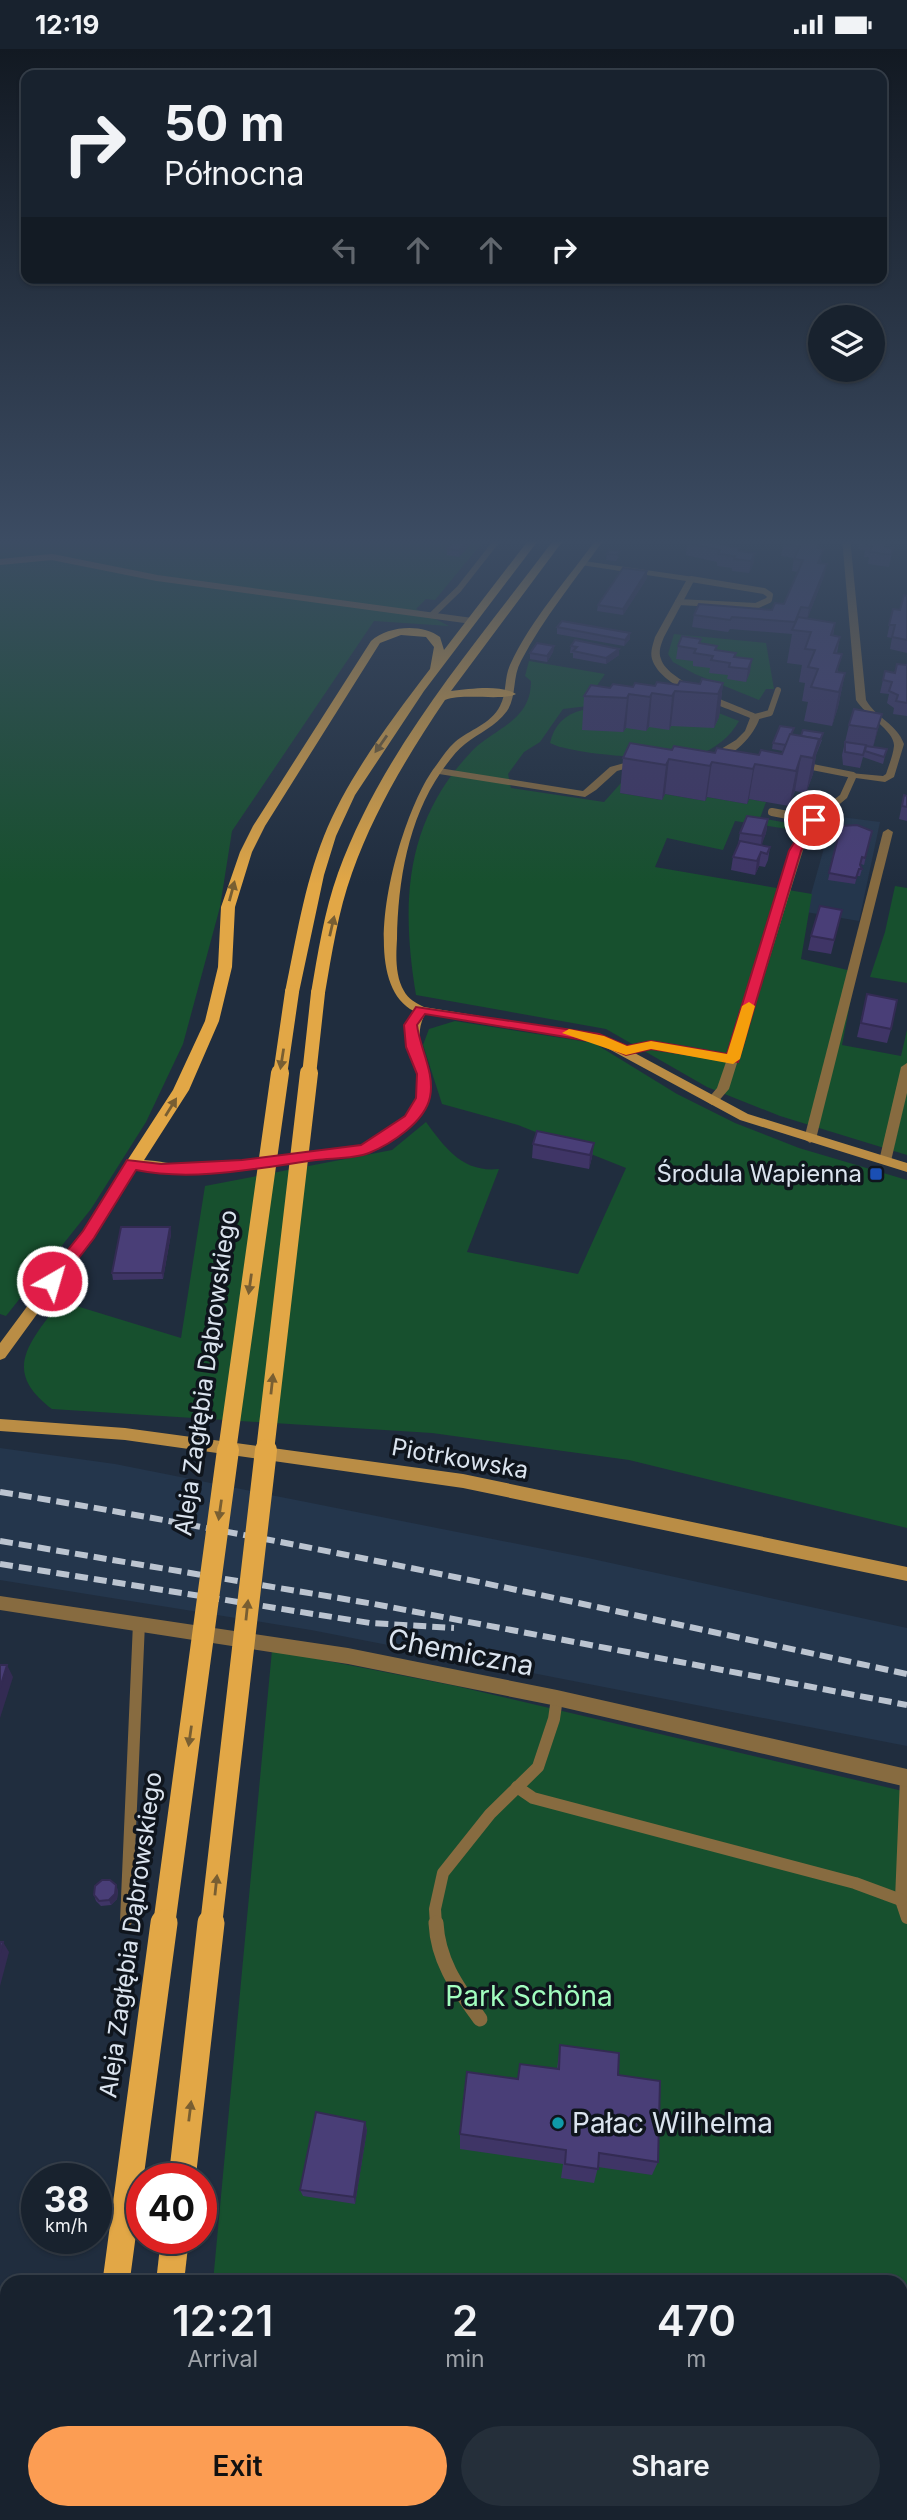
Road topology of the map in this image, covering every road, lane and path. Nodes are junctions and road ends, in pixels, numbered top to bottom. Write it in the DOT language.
graph roads {
  1 [pos="368,653"];
  2 [pos="438,653"];
  3 [pos="447,653"];
  4 [pos="475,653"];
  5 [pos="522,653"];
  6 [pos="656,653"];
  7 [pos="857,653"];
  8 [pos="435,669"];
  9 [pos="689,690"];
  10 [pos="778,690"];
  11 [pos="510,694"];
  12 [pos="677,694"];
  13 [pos="444,695"];
  14 [pos="755,717"];
  15 [pos="706,761"];
  16 [pos="653,762"];
  17 [pos="790,762"];
  18 [pos="439,771"];
  19 [pos="853,775"];
  20 [pos="772,812"];
  21 [pos="814,820"];
  22 [pos="888,832"];
  23 [pos="421,1010"];
  24 [pos="626,1051"];
  25 [pos="733,1059"];
  26 [pos="907,1067"];
  27 [pos="712,1101"];
  28 [pos="810,1139"];
  29 [pos="885,1161"];
  30 [pos="133,1164"];
  31 [pos="907,1168"];
  32 [pos="0,1354"];
  33 [pos="0,1425"];
  34 [pos="907,1574"];
  35 [pos="0,1603"];
  36 [pos="139,1623"];
  37 [pos="557,1698"];
  38 [pos="906,1778"];
  39 [pos="517,1787"];
  40 [pos="906,1836"];
  41 [pos="901,1900"];
  42 [pos="907,1919"];
  43 [pos="126,1921"];
  44 [pos="480,2019"];
  45 [pos="184,2163"];
  46 [pos="173,2254"];
  47 [pos="117,2275"];
  48 [pos="171,2275"];
  30 -- 1 [label="main road, one-way"];
  2 -- 8 [label="main road, one-way"];
  3 -- 8 [label="main road, Aleja Zagłębia Dąbrowskiego"];
  4 -- 13 [label="main road"];
  5 -- 11 [label="street"];
  6 -- 9 [label="street"];
  7 -- 19 [label="street"];
  8 -- 47 [label="main road, Aleja Zagłębia Dąbrowskiego, one-way, bridge"];
  9 -- 12 [label="lane"];
  9 -- 14 [label="street"];
  10 -- 14 [label="lane"];
  11 -- 13 [label="main road"];
  11 -- 18 [label="street"];
  45 -- 13 [label="main road, one-way, bridge"];
  14 -- 15 [label="street"];
  16 -- 18 [label="street"];
  17 -- 19 [label="lane"];
  18 -- 23 [label="street"];
  19 -- 21 [label="street"];
  20 -- 21 [label="lane"];
  21 -- 25 [label="street"];
  22 -- 28 [label="street"];
  23 -- 24 [label="street"];
  23 -- 30 [label="street"];
  24 -- 25 [label="street"];
  24 -- 27 [label="street"];
  25 -- 27 [label="street"];
  26 -- 29 [label="street"];
  27 -- 28 [label="street"];
  28 -- 29 [label="street"];
  29 -- 31 [label="street"];
  30 -- 32 [label="street"];
  33 -- 34 [label="street, Piotrkowska"];
  35 -- 36 [label="street, Chemiczna"];
  36 -- 37 [label="street, Chemiczna"];
  36 -- 43 [label="lane"];
  37 -- 38 [label="street, Chemiczna"];
  37 -- 39 [label="lane"];
  38 -- 40 [label="lane"];
  39 -- 41 [label="lane"];
  39 -- 44 [label="lane"];
  40 -- 41 [label="lane"];
  41 -- 42 [label="lane"];
  46 -- 48 [label="main road"];
}
